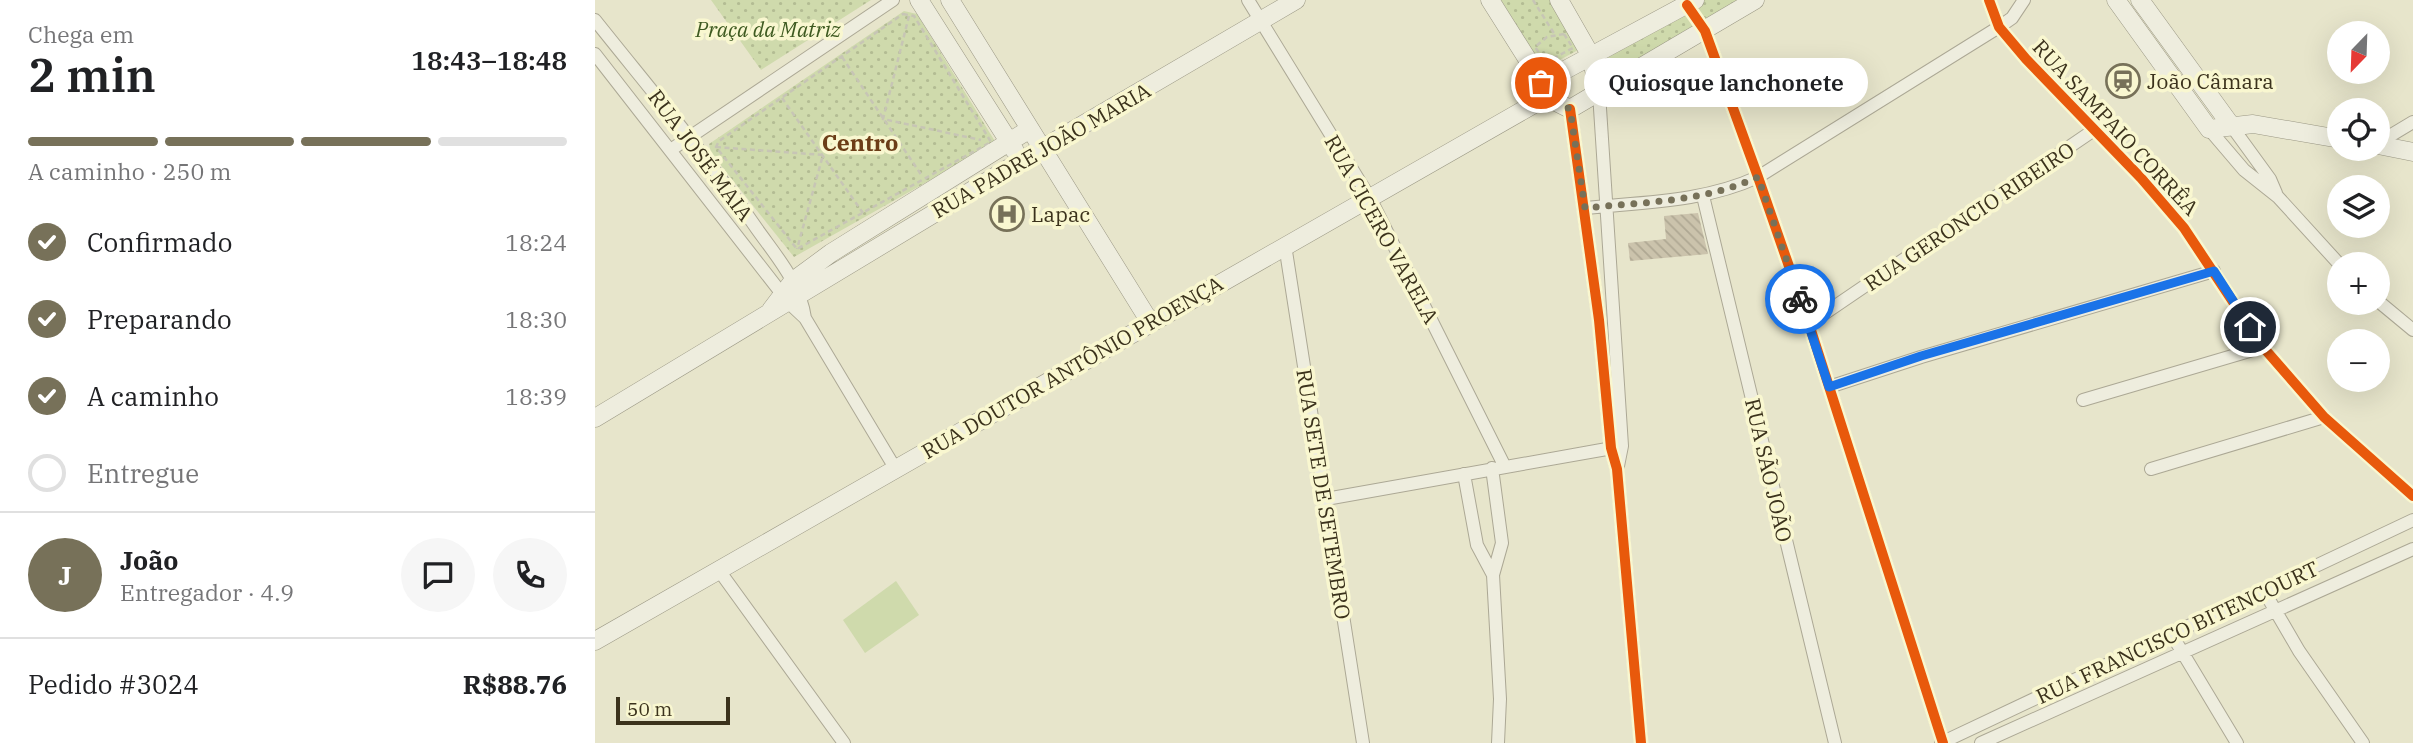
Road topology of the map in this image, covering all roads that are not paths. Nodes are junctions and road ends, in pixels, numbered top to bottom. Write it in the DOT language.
graph roads {
  1 [pos="893,0"];
  2 [pos="950,0"];
  3 [pos="1248,0"];
  4 [pos="1296,0"];
  5 [pos="1490,0"];
  6 [pos="1559,0"];
  7 [pos="1755,0"];
  8 [pos="1989,0"];
  9 [pos="2024,0"];
  10 [pos="2116,0"];
  11 [pos="2140,0"];
  12 [pos="1691,2"];
  13 [pos="914,8"];
  14 [pos="595,20"];
  15 [pos="1260,22"];
  16 [pos="1999,27"];
  17 [pos="1705,31"];
  18 [pos="595,54"];
  19 [pos="1591,56"];
  20 [pos="1000,81"];
  21 [pos="1545,89"];
  22 [pos="1599,93"];
  23 [pos="978,94"];
  24 [pos="1570,109"];
  25 [pos="2413,122"];
  26 [pos="2230,124"];
  27 [pos="2209,129"];
  28 [pos="1030,130"];
  29 [pos="2094,130"];
  30 [pos="690,136"];
  31 [pos="2390,136"];
  32 [pos="2327,137"];
  33 [pos="1010,142"];
  34 [pos="2390,147"];
  35 [pos="672,149"];
  36 [pos="1042,149"];
  37 [pos="2413,152"];
  38 [pos="1021,161"];
  39 [pos="1758,177"];
  40 [pos="1703,196"];
  41 [pos="2278,197"];
  42 [pos="1371,200"];
  43 [pos="1607,205"];
  44 [pos="1585,208"];
  45 [pos="903,209"];
  46 [pos="913,226"];
  47 [pos="1285,245"];
  48 [pos="2328,252"];
  49 [pos="2214,271"];
  50 [pos="792,293"];
  51 [pos="2390,311"];
  52 [pos="1615,319"];
  53 [pos="1599,320"];
  54 [pos="1150,322"];
  55 [pos="1809,324"];
  56 [pos="2413,330"];
  57 [pos="2263,347"];
  58 [pos="1829,387"];
  59 [pos="2083,400"];
  60 [pos="2324,417"];
  61 [pos="595,418"];
  62 [pos="1617,447"];
  63 [pos="1498,466"];
  64 [pos="895,468"];
  65 [pos="2151,469"];
  66 [pos="1464,474"];
  67 [pos="2413,496"];
  68 [pos="1326,499"];
  69 [pos="2413,520"];
  70 [pos="2413,549"];
  71 [pos="718,569"];
  72 [pos="1493,575"];
  73 [pos="2264,591"];
  74 [pos="2275,611"];
  75 [pos="2172,635"];
  76 [pos="595,641"];
  77 [pos="2183,653"];
  78 [pos="2231,741"];
  79 [pos="844,743"];
  80 [pos="1363,743"];
  81 [pos="1498,743"];
  82 [pos="1641,743"];
  83 [pos="1835,743"];
  84 [pos="1942,743"];
  85 [pos="1981,743"];
  86 [pos="2363,743"];
  1 -- 30 [label="street"];
  2 -- 20 [label="main road"];
  3 -- 15 [label="street, RUA CICERO VARELA"];
  4 -- 15 [label="main road, RUA PADRE JOÃO MARIA"];
  5 -- 21 [label="main road"];
  6 -- 19 [label="main road"];
  7 -- 17 [label="main road"];
  8 -- 16 [label="street, RUA SAMPAIO CORRÊA"];
  9 -- 16 [label="street"];
  10 -- 27 [label="main road"];
  11 -- 26 [label="main road"];
  12 -- 17 [label="street"];
  12 -- 19 [label="main road"];
  13 -- 23 [label="main road"];
  14 -- 30 [label="street, RUA JOSÉ MAIA"];
  15 -- 36 [label="main road, RUA PADRE JOÃO MARIA"];
  15 -- 42 [label="street, RUA CICERO VARELA"];
  16 -- 29 [label="street, RUA SAMPAIO CORRÊA"];
  16 -- 39 [label="street"];
  17 -- 22 [label="main road"];
  17 -- 39 [label="street"];
  18 -- 35 [label="street"];
  19 -- 21 [label="main road, RUA DOUTOR ANTÔNIO PROENÇA"];
  19 -- 22 [label="main road"];
  20 -- 23 [label="street"];
  20 -- 28 [label="main road"];
  21 -- 24 [label="main road"];
  21 -- 42 [label="main road, RUA DOUTOR ANTÔNIO PROENÇA"];
  22 -- 24 [label="main road"];
  22 -- 43 [label="street"];
  23 -- 33 [label="main road"];
  24 -- 44 [label="street"];
  25 -- 31 [label="street"];
  26 -- 27 [label="main road"];
  26 -- 32 [label="main road"];
  26 -- 41 [label="street"];
  27 -- 41 [label="street"];
  28 -- 33 [label="main road"];
  28 -- 36 [label="main road"];
  29 -- 49 [label="street, RUA SAMPAIO CORRÊA"];
  29 -- 55 [label="street, RUA GERONCIO RIBEIRO"];
  30 -- 35 [label="street"];
  30 -- 50 [label="street, RUA JOSÉ MAIA"];
  33 -- 38 [label="main road"];
  33 -- 45 [label="main road"];
  34 -- 37 [label="main road"];
  35 -- 50 [label="street"];
  36 -- 38 [label="main road, RUA PADRE JOÃO MARIA"];
  36 -- 54 [label="main road"];
  38 -- 46 [label="main road, RUA PADRE JOÃO MARIA"];
  39 -- 40 [label="street"];
  39 -- 55 [label="street"];
  40 -- 43 [label="street"];
  40 -- 83 [label="street, RUA SÃO JOÃO"];
  41 -- 48 [label="street"];
  42 -- 47 [label="main road, RUA DOUTOR ANTÔNIO PROENÇA"];
  42 -- 63 [label="street, RUA CICERO VARELA"];
  43 -- 44 [label="street"];
  43 -- 52 [label="street"];
  44 -- 53 [label="street"];
  45 -- 46 [label="main road"];
  45 -- 50 [label="main road"];
  46 -- 50 [label="main road, RUA PADRE JOÃO MARIA"];
  47 -- 54 [label="main road, RUA DOUTOR ANTÔNIO PROENÇA"];
  47 -- 68 [label="street, RUA SETE DE SETEMBRO"];
  49 -- 57 [label="street, RUA SAMPAIO CORRÊA"];
  49 -- 58 [label="street"];
  50 -- 61 [label="main road"];
  50 -- 64 [label="street"];
  51 -- 56 [label="street"];
  52 -- 53 [label="street"];
  52 -- 62 [label="street"];
  53 -- 62 [label="street"];
  54 -- 64 [label="main road, RUA DOUTOR ANTÔNIO PROENÇA"];
  55 -- 58 [label="street"];
  57 -- 59 [label="street"];
  57 -- 60 [label="street, RUA SAMPAIO CORRÊA"];
  58 -- 84 [label="street"];
  60 -- 65 [label="street"];
  60 -- 67 [label="street, RUA SAMPAIO CORRÊA"];
  62 -- 63 [label="street"];
  62 -- 82 [label="street"];
  63 -- 66 [label="street"];
  63 -- 72 [label="street, RUA CICERO VARELA"];
  64 -- 71 [label="main road, RUA DOUTOR ANTÔNIO PROENÇA"];
  66 -- 68 [label="street"];
  66 -- 72 [label="street"];
  68 -- 80 [label="street, RUA SETE DE SETEMBRO"];
  69 -- 73 [label="street, RUA FRANCISCO BITENCOURT"];
  70 -- 74 [label="street, RUA FRANCISCO BITENCOURT"];
  71 -- 76 [label="main road, RUA DOUTOR ANTÔNIO PROENÇA"];
  71 -- 79 [label="street"];
  72 -- 81 [label="street"];
  73 -- 74 [label="street"];
  73 -- 75 [label="street, RUA FRANCISCO BITENCOURT"];
  74 -- 77 [label="street, RUA FRANCISCO BITENCOURT"];
  74 -- 86 [label="street"];
  75 -- 77 [label="street"];
  75 -- 84 [label="street, RUA FRANCISCO BITENCOURT"];
  77 -- 78 [label="street"];
  77 -- 85 [label="street, RUA FRANCISCO BITENCOURT"];
}
